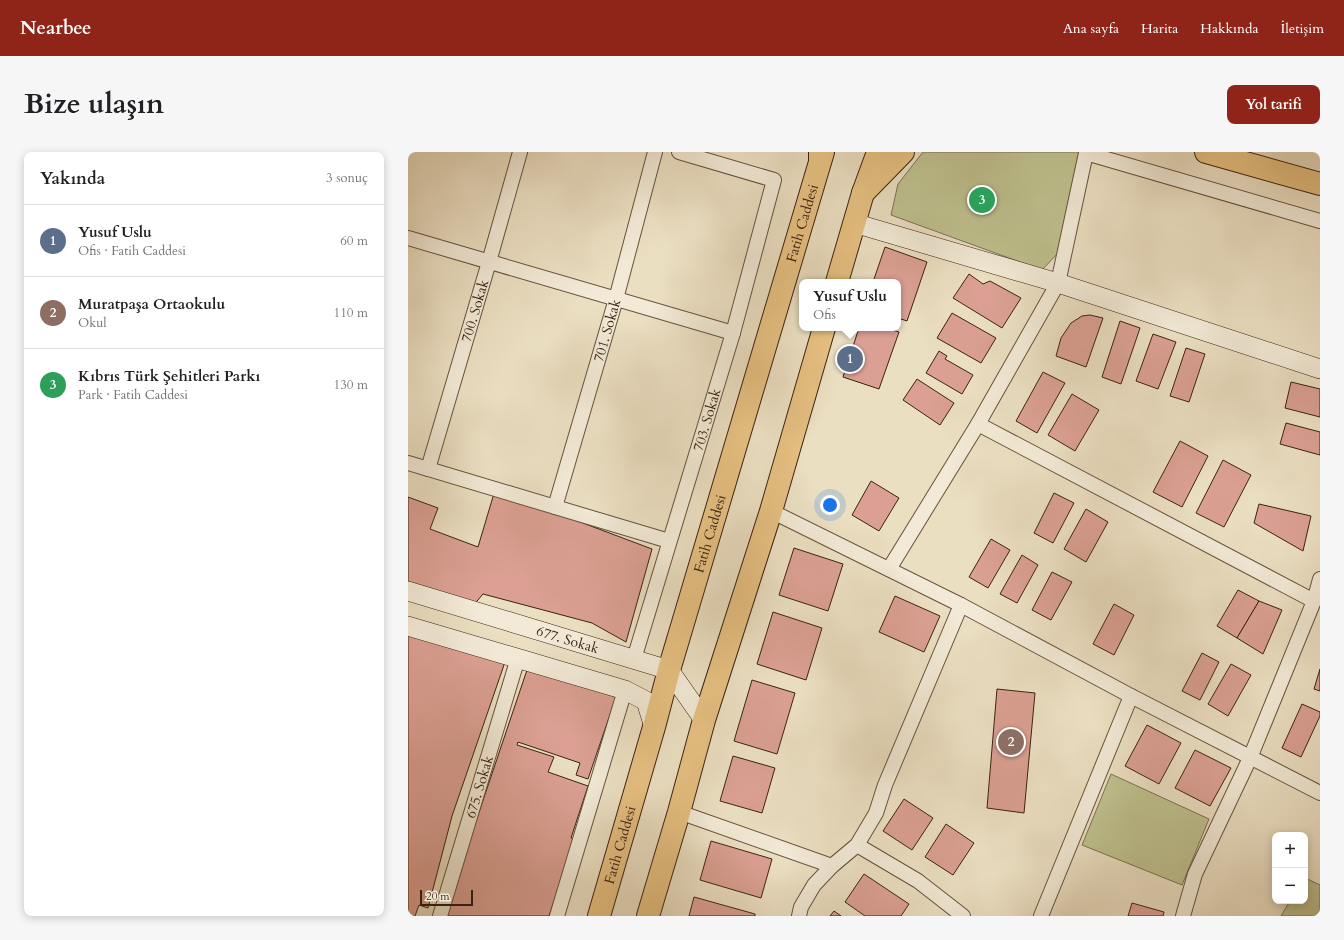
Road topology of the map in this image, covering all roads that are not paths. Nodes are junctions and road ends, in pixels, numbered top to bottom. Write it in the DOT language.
graph roads {
  1 [pos="520,152"];
  2 [pos="655,152"];
  3 [pos="679,152"];
  4 [pos="878,152"];
  5 [pos="903,152"];
  6 [pos="1206,152"];
  7 [pos="821,155"];
  8 [pos="1320,184"];
  9 [pos="863,193"];
  10 [pos="1320,221"];
  11 [pos="854,222"];
  12 [pos="408,238"];
  13 [pos="489,262"];
  14 [pos="838,279"];
  15 [pos="1058,283"];
  16 [pos="616,299"];
  17 [pos="823,331"];
  18 [pos="733,333"];
  19 [pos="1320,369"];
  20 [pos="978,424"];
  21 [pos="408,463"];
  22 [pos="428,469"];
  23 [pos="555,507"];
  24 [pos="771,511"];
  25 [pos="669,541"];
  26 [pos="889,569"];
  27 [pos="1320,579"];
  28 [pos="408,591"];
  29 [pos="1314,601"];
  30 [pos="961,605"];
  31 [pos="408,626"];
  32 [pos="518,658"];
  33 [pos="634,659"];
  34 [pos="669,670"];
  35 [pos="625,690"];
  36 [pos="1131,696"];
  37 [pos="704,720"];
  38 [pos="654,727"];
  39 [pos="1250,758"];
  40 [pos="1320,793"];
  41 [pos="679,812"];
  42 [pos="857,845"];
  43 [pos="832,866"];
  44 [pos="440,916"];
  45 [pos="557,916"];
  46 [pos="599,916"];
  47 [pos="648,916"];
  48 [pos="799,916"];
  49 [pos="962,916"];
  50 [pos="1041,916"];
  51 [pos="1183,916"];
  1 -- 13 [label="street, 700. Sokak"];
  2 -- 16 [label="street, 701. Sokak"];
  3 -- 18 [label="street, 703. Sokak"];
  4 -- 9 [label="main road"];
  5 -- 9 [label="main road"];
  6 -- 8 [label="main road"];
  7 -- 34 [label="main road, Fatih Caddesi"];
  9 -- 11 [label="main road"];
  10 -- 15 [label="street"];
  11 -- 14 [label="main road"];
  11 -- 15 [label="street"];
  12 -- 13 [label="street"];
  13 -- 16 [label="street"];
  13 -- 22 [label="street, 700. Sokak"];
  15 -- 19 [label="street"];
  15 -- 20 [label="street"];
  16 -- 18 [label="street"];
  16 -- 23 [label="street, 701. Sokak"];
  17 -- 24 [label="main road"];
  18 -- 25 [label="street, 703. Sokak"];
  20 -- 26 [label="street"];
  20 -- 29 [label="street"];
  21 -- 22 [label="street"];
  22 -- 23 [label="street"];
  23 -- 25 [label="street"];
  24 -- 26 [label="street"];
  24 -- 37 [label="main road"];
  25 -- 33 [label="street, 703. Sokak"];
  26 -- 30 [label="street"];
  27 -- 29 [label="street"];
  28 -- 33 [label="street, 677. Sokak"];
  29 -- 39 [label="street"];
  30 -- 36 [label="street"];
  30 -- 42 [label="street"];
  31 -- 32 [label="street"];
  32 -- 35 [label="street"];
  32 -- 44 [label="street, 675. Sokak"];
  33 -- 34 [label="street, 677. Sokak"];
  34 -- 37 [label="street"];
  34 -- 38 [label="main road, Fatih Caddesi"];
  35 -- 38 [label="street"];
  35 -- 45 [label="street"];
  36 -- 39 [label="street"];
  36 -- 50 [label="street"];
  37 -- 41 [label="main road"];
  38 -- 46 [label="main road, Fatih Caddesi"];
  39 -- 40 [label="street"];
  39 -- 51 [label="street"];
  41 -- 43 [label="street"];
  41 -- 47 [label="main road"];
  42 -- 43 [label="street"];
  42 -- 49 [label="street"];
  43 -- 48 [label="street"];
}
